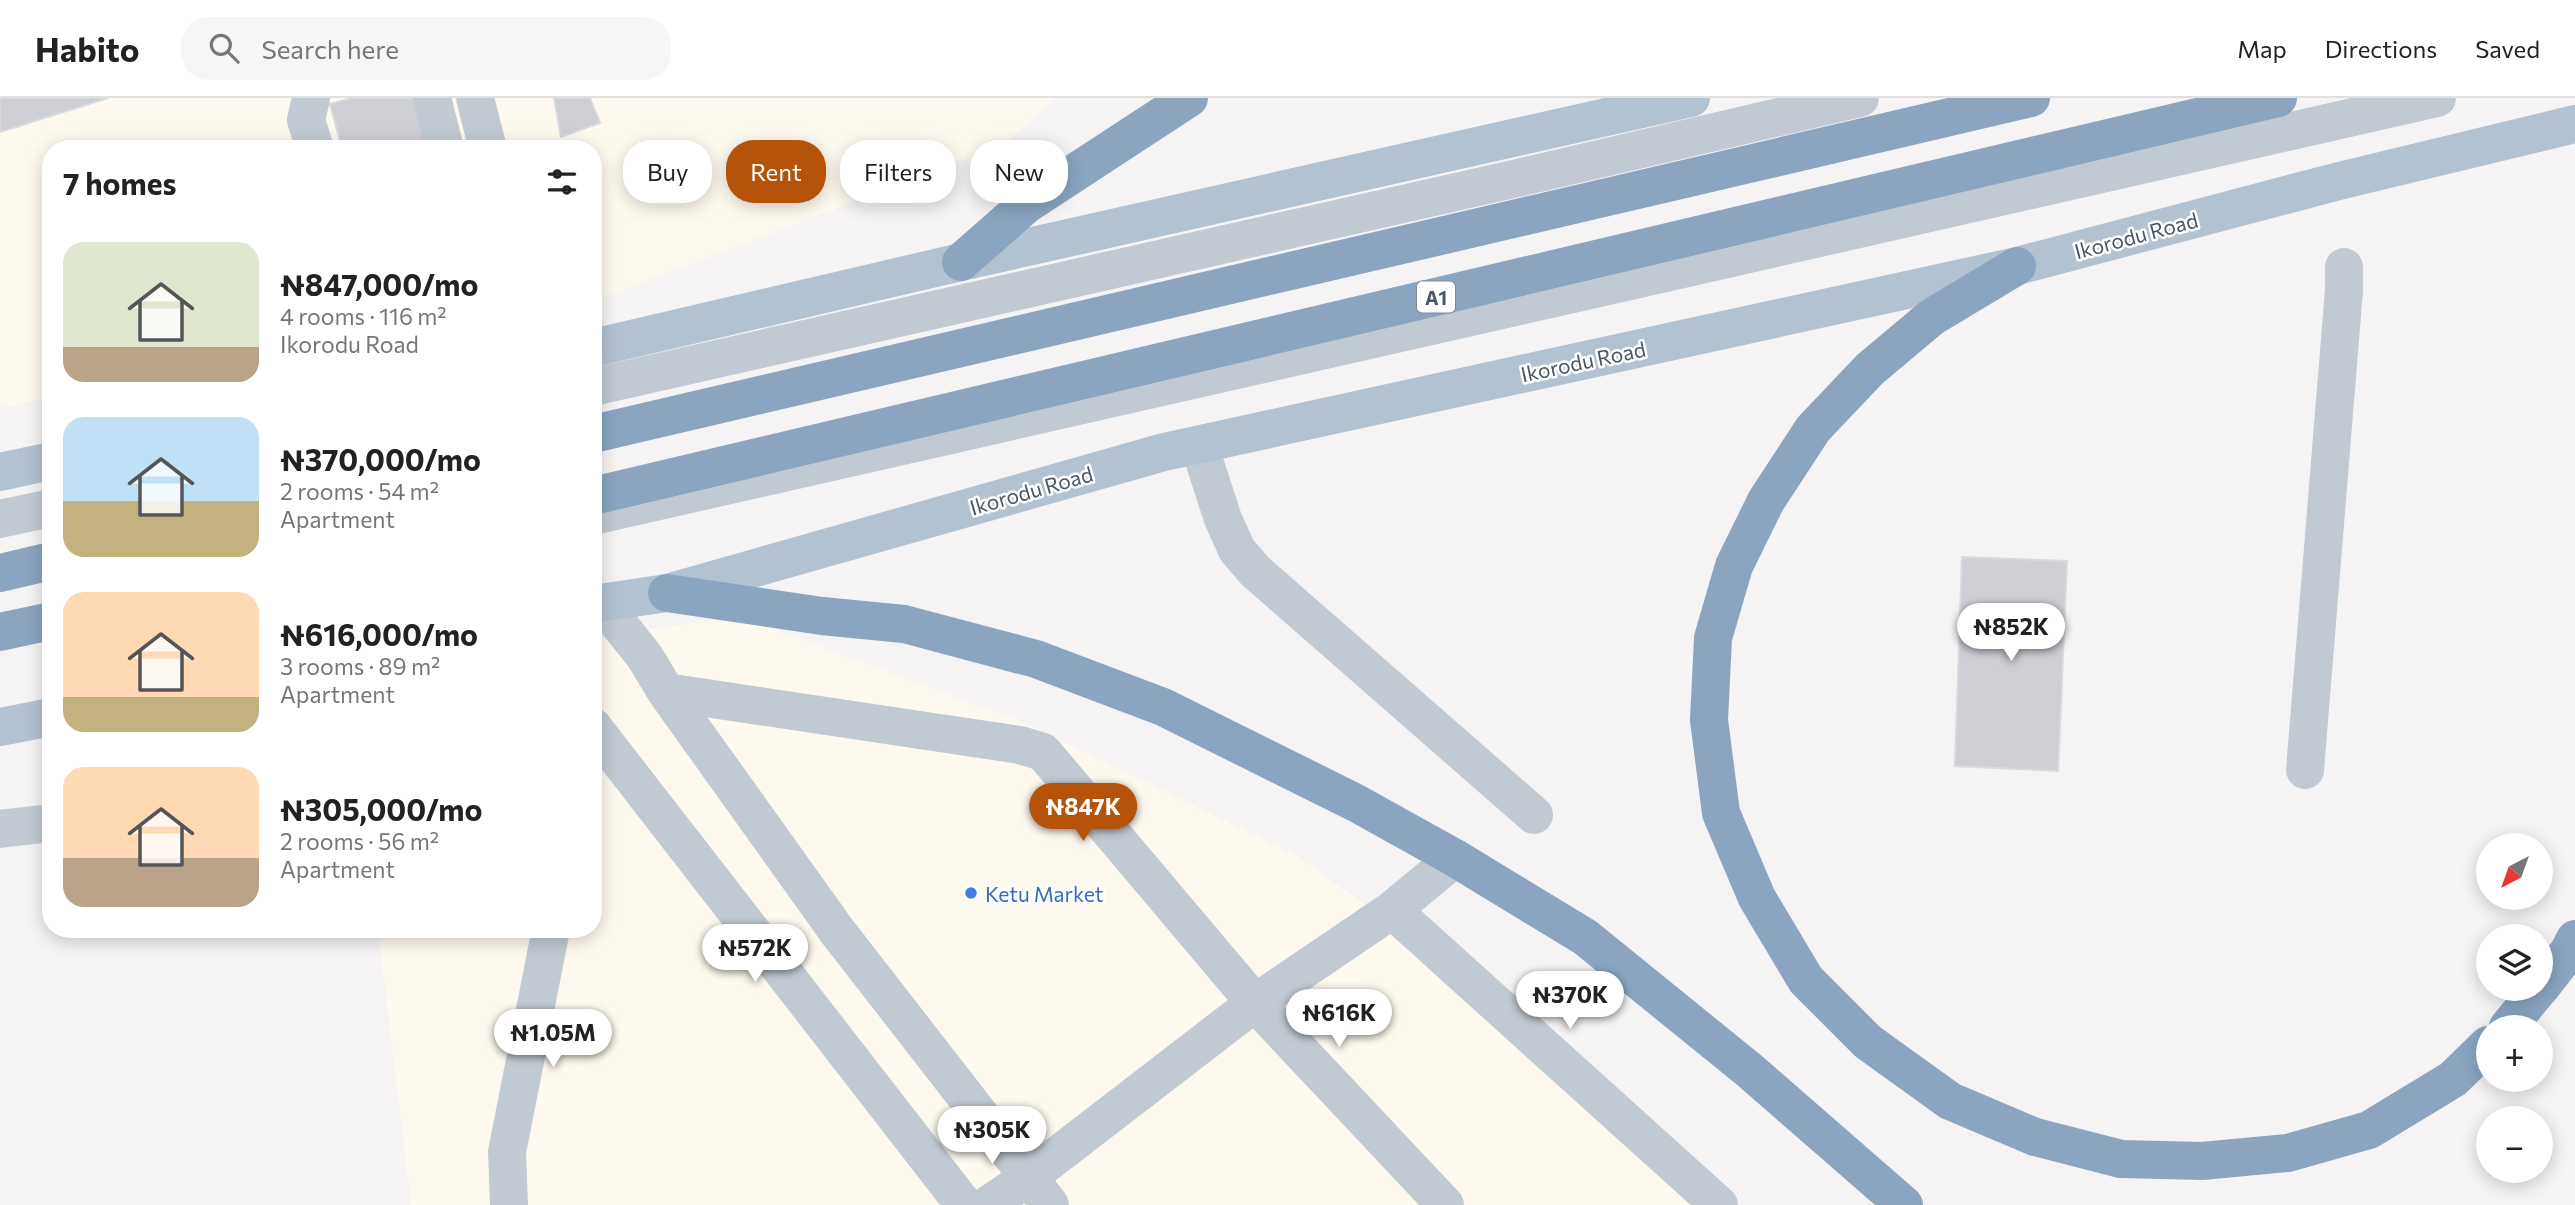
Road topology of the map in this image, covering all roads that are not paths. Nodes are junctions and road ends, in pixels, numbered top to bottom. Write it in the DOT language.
graph roads {
  1 [pos="311,98"];
  2 [pos="432,98"];
  3 [pos="475,98"];
  4 [pos="1188,98"];
  5 [pos="1691,98"];
  6 [pos="1860,98"];
  7 [pos="2031,98"];
  8 [pos="2278,98"];
  9 [pos="2437,98"];
  10 [pos="2575,124"];
  11 [pos="312,140"];
  12 [pos="443,140"];
  13 [pos="486,140"];
  14 [pos="961,262"];
  15 [pos="2017,266"];
  16 [pos="2344,267"];
  17 [pos="602,346"];
  18 [pos="602,385"];
  19 [pos="602,432"];
  20 [pos="1199,445"];
  21 [pos="42,463"];
  22 [pos="0,472"];
  23 [pos="602,494"];
  24 [pos="42,510"];
  25 [pos="602,514"];
  26 [pos="0,519"];
  27 [pos="42,563"];
  28 [pos="0,573"];
  29 [pos="667,593"];
  30 [pos="602,603"];
  31 [pos="602,610"];
  32 [pos="42,623"];
  33 [pos="0,632"];
  34 [pos="42,638"];
  35 [pos="0,647"];
  36 [pos="666,692"];
  37 [pos="42,719"];
  38 [pos="0,727"];
  39 [pos="602,739"];
  40 [pos="2305,770"];
  41 [pos="1534,815"];
  42 [pos="42,824"];
  43 [pos="0,830"];
  44 [pos="1455,858"];
  45 [pos="1392,911"];
  46 [pos="549,938"];
  47 [pos="2575,939"];
  48 [pos="2553,971"];
  49 [pos="2529,1001"];
  50 [pos="1255,1003"];
  51 [pos="2518,1015"];
  52 [pos="2476,1057"];
  53 [pos="1040,1191"];
  54 [pos="509,1205"];
  55 [pos="964,1205"];
  56 [pos="988,1205"];
  57 [pos="1445,1205"];
  58 [pos="1719,1205"];
  59 [pos="1904,1205"];
  1 -- 11 [label="street"];
  2 -- 12 [label="street"];
  3 -- 13 [label="street"];
  4 -- 14 [label="highway"];
  5 -- 14 [label="main road"];
  6 -- 18 [label="street"];
  7 -- 19 [label="highway"];
  8 -- 23 [label="highway, A1"];
  9 -- 25 [label="street"];
  10 -- 15 [label="main road, Ikorodu Road"];
  14 -- 17 [label="main road"];
  15 -- 20 [label="main road, Ikorodu Road"];
  15 -- 52 [label="highway"];
  16 -- 40 [label="street"];
  20 -- 29 [label="main road, Ikorodu Road"];
  20 -- 41 [label="street"];
  21 -- 22 [label="main road"];
  24 -- 26 [label="street"];
  27 -- 28 [label="highway"];
  29 -- 30 [label="main road, Ikorodu Road"];
  29 -- 44 [label="highway"];
  31 -- 36 [label="street"];
  32 -- 33 [label="highway"];
  34 -- 35 [label="street"];
  36 -- 50 [label="street"];
  36 -- 53 [label="street"];
  37 -- 38 [label="main road"];
  39 -- 55 [label="street"];
  42 -- 43 [label="street"];
  44 -- 45 [label="street"];
  44 -- 59 [label="highway"];
  45 -- 50 [label="street"];
  45 -- 58 [label="street"];
  46 -- 54 [label="street"];
  47 -- 48 [label="highway"];
  49 -- 51 [label="highway"];
  50 -- 53 [label="street"];
  50 -- 57 [label="street"];
  53 -- 56 [label="street"];
}
